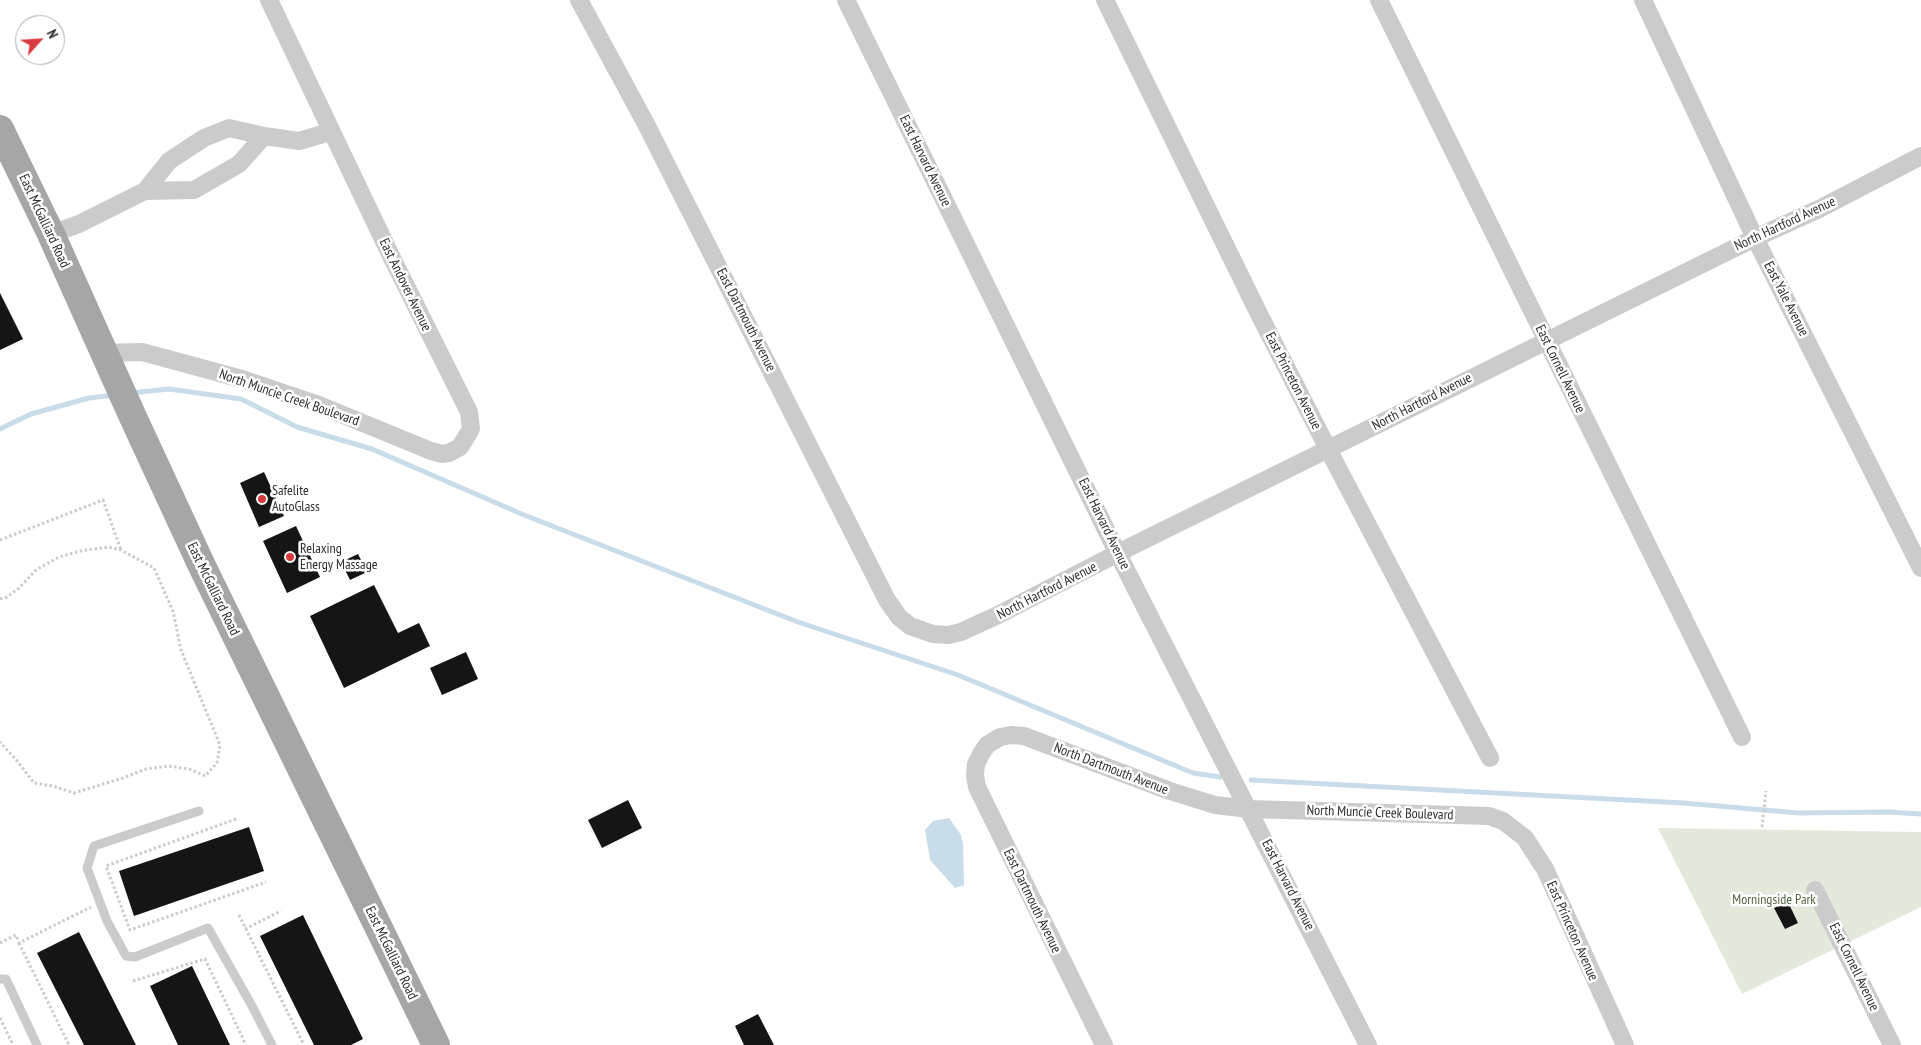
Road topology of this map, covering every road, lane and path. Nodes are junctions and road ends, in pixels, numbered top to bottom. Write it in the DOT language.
graph roads {
  1 [pos="269,0"];
  2 [pos="579,0"];
  3 [pos="846,0"];
  4 [pos="1105,0"];
  5 [pos="1379,0"];
  6 [pos="1643,0"];
  7 [pos="0,129"];
  8 [pos="331,130"];
  9 [pos="264,136"];
  10 [pos="1921,156"];
  11 [pos="145,191"];
  12 [pos="51,234"];
  13 [pos="1755,238"];
  14 [pos="1546,340"];
  15 [pos="108,362"];
  16 [pos="466,440"];
  17 [pos="1328,449"];
  18 [pos="0,540"];
  19 [pos="121,550"];
  20 [pos="1118,554"];
  21 [pos="1921,568"];
  22 [pos="0,599"];
  23 [pos="920,631"];
  24 [pos="1742,737"];
  25 [pos="0,742"];
  26 [pos="981,754"];
  27 [pos="1490,758"];
  28 [pos="1766,792"];
  29 [pos="1249,809"];
  30 [pos="199,811"];
  31 [pos="236,819"];
  32 [pos="1509,824"];
  33 [pos="1762,826"];
  34 [pos="266,882"];
  35 [pos="1815,890"];
  36 [pos="91,907"];
  37 [pos="281,912"];
  38 [pos="239,915"];
  39 [pos="245,929"];
  40 [pos="0,943"];
  41 [pos="19,943"];
  42 [pos="0,979"];
  43 [pos="133,981"];
  44 [pos="0,1018"];
  45 [pos="13,1045"];
  46 [pos="38,1045"];
  47 [pos="69,1045"];
  48 [pos="246,1045"];
  49 [pos="272,1045"];
  50 [pos="304,1045"];
  51 [pos="436,1045"];
  52 [pos="1104,1045"];
  53 [pos="1368,1045"];
  54 [pos="1625,1045"];
  55 [pos="1892,1045"];
  1 -- 8 [label="street, East Andover Avenue"];
  2 -- 23 [label="street, East Dartmouth Avenue"];
  3 -- 20 [label="street, East Harvard Avenue"];
  4 -- 17 [label="street, East Princeton Avenue"];
  5 -- 14 [label="street, East Cornell Avenue"];
  6 -- 13 [label="street, East Yale Avenue"];
  7 -- 12 [label="main road, East McGalliard Road"];
  8 -- 9 [label="street"];
  8 -- 16 [label="street, East Andover Avenue"];
  9 -- 11 [label="street"];
  9 -- 11 [label="street"];
  10 -- 13 [label="street, North Hartford Avenue"];
  11 -- 12 [label="street"];
  12 -- 15 [label="main road, East McGalliard Road"];
  13 -- 14 [label="street, North Hartford Avenue"];
  13 -- 21 [label="street, East Yale Avenue"];
  14 -- 17 [label="street, North Hartford Avenue"];
  14 -- 24 [label="street, East Cornell Avenue"];
  15 -- 16 [label="street, North Muncie Creek Boulevard"];
  15 -- 51 [label="main road, East McGalliard Road"];
  17 -- 20 [label="street, North Hartford Avenue"];
  17 -- 27 [label="street, East Princeton Avenue"];
  18 -- 19 [label="path"];
  19 -- 22 [label="path"];
  19 -- 25 [label="path"];
  20 -- 23 [label="street, North Hartford Avenue"];
  20 -- 29 [label="street, East Harvard Avenue"];
  26 -- 29 [label="street, North Dartmouth Avenue"];
  26 -- 52 [label="street, East Dartmouth Avenue"];
  28 -- 33 [label="path"];
  29 -- 32 [label="street, North Muncie Creek Boulevard"];
  29 -- 53 [label="street, East Harvard Avenue"];
  30 -- 49 [label="lane"];
  31 -- 34 [label="path"];
  32 -- 54 [label="street, East Princeton Avenue"];
  35 -- 55 [label="street, East Cornell Avenue"];
  36 -- 41 [label="path"];
  37 -- 39 [label="path"];
  38 -- 39 [label="path"];
  39 -- 50 [label="path"];
  40 -- 41 [label="path"];
  41 -- 47 [label="path"];
  42 -- 46 [label="lane"];
  43 -- 48 [label="path"];
  44 -- 45 [label="path"];
}
